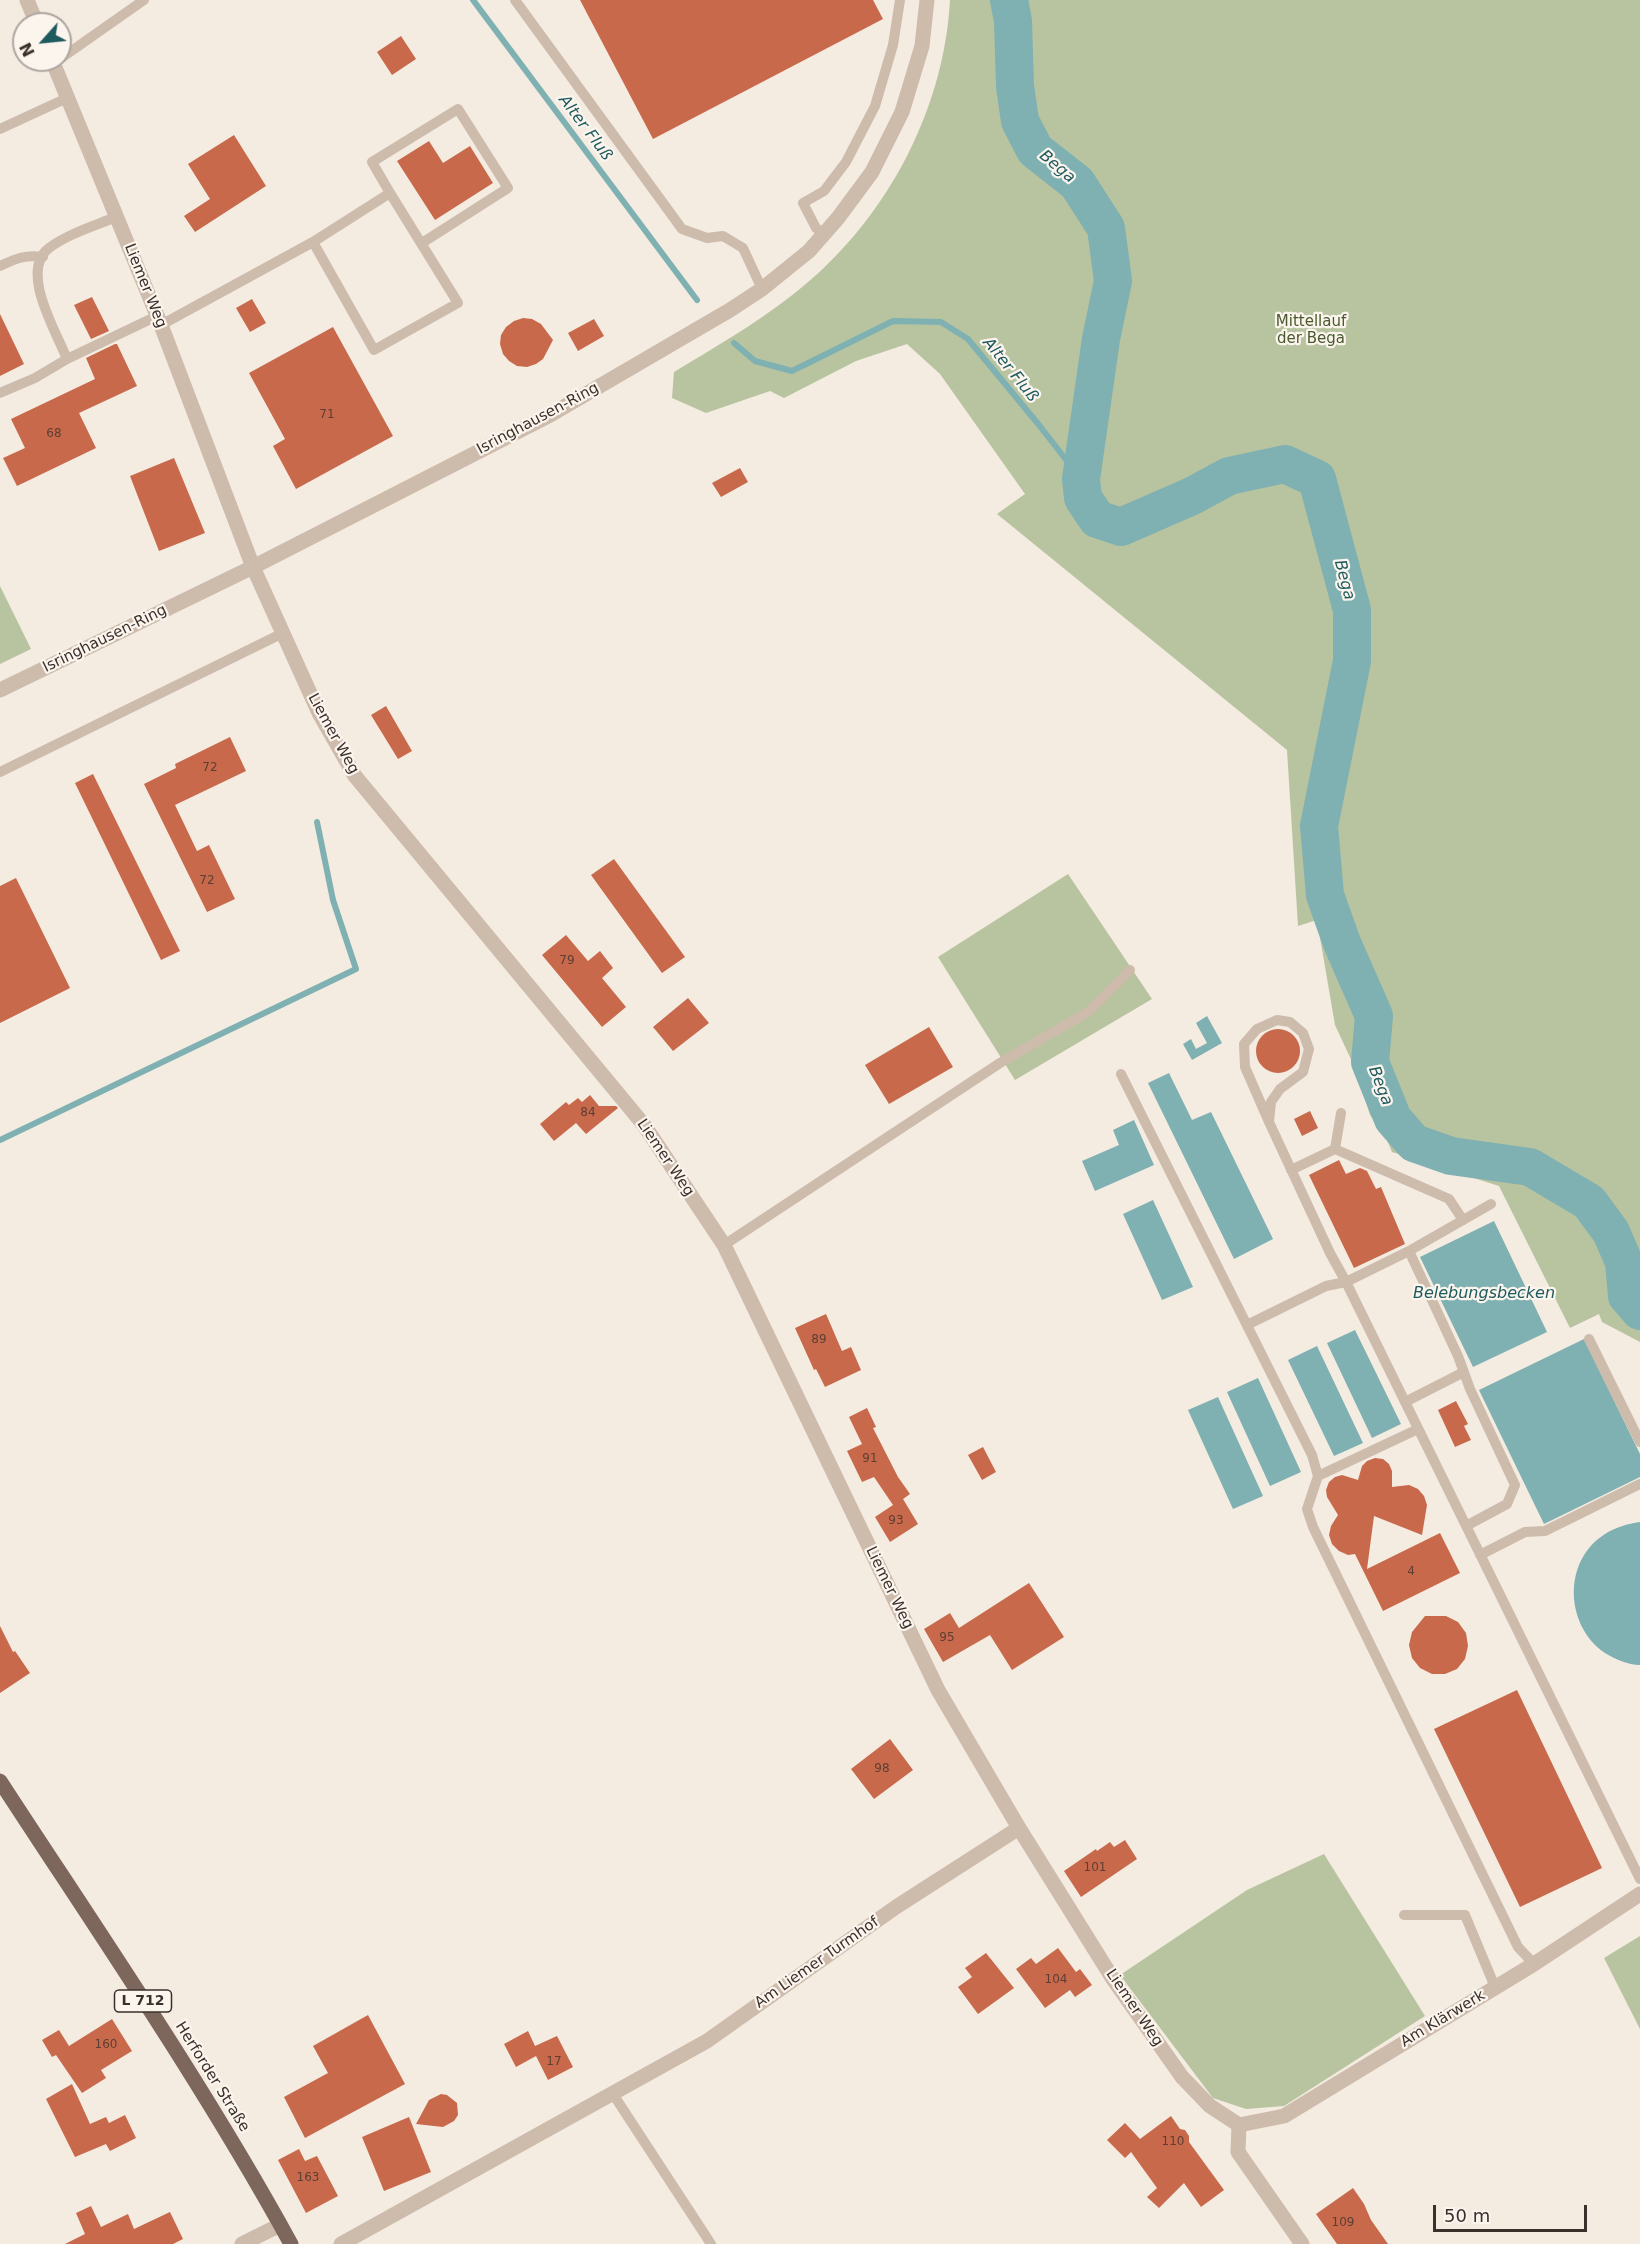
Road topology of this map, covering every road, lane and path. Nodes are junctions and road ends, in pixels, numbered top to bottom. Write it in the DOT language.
graph roads {
  1 [pos="144,0"];
  2 [pos="515,0"];
  3 [pos="900,0"];
  4 [pos="927,0"];
  5 [pos="72,50"];
  6 [pos="59,72"];
  7 [pos="67,98"];
  8 [pos="0,129"];
  9 [pos="390,193"];
  10 [pos="116,217"];
  11 [pos="824,234"];
  12 [pos="313,242"];
  13 [pos="422,243"];
  14 [pos="43,256"];
  15 [pos="0,266"];
  16 [pos="762,289"];
  17 [pos="159,321"];
  18 [pos="67,358"];
  19 [pos="0,393"];
  20 [pos="253,567"];
  21 [pos="283,633"];
  22 [pos="0,690"];
  23 [pos="0,772"];
  24 [pos="1130,970"];
  25 [pos="1121,1074"];
  26 [pos="1341,1113"];
  27 [pos="1269,1122"];
  28 [pos="1335,1149"];
  29 [pos="1291,1170"];
  30 [pos="1491,1204"];
  31 [pos="1463,1220"];
  32 [pos="724,1245"];
  33 [pos="1409,1251"];
  34 [pos="1346,1282"];
  35 [pos="1247,1324"];
  36 [pos="1589,1339"];
  37 [pos="1464,1372"];
  38 [pos="1405,1402"];
  39 [pos="1418,1429"];
  40 [pos="1640,1442"];
  41 [pos="1318,1476"];
  42 [pos="1640,1484"];
  43 [pos="1466,1526"];
  44 [pos="1480,1555"];
  45 [pos="0,1781"];
  46 [pos="1018,1827"];
  47 [pos="1640,1880"];
  48 [pos="1640,1894"];
  49 [pos="1404,1915"];
  50 [pos="1534,1964"];
  51 [pos="1495,1987"];
  52 [pos="613,2094"];
  53 [pos="1239,2125"];
  54 [pos="280,2225"];
  55 [pos="242,2244"];
  56 [pos="291,2244"];
  57 [pos="342,2244"];
  58 [pos="711,2244"];
  59 [pos="1302,2244"];
  1 -- 5 [label="lane"];
  2 -- 16 [label="lane"];
  3 -- 11 [label="lane"];
  4 -- 11 [label="street, Isringhausen-Ring"];
  6 -- 7 [label="street, Liemer Weg"];
  7 -- 8 [label="lane"];
  7 -- 10 [label="street, Liemer Weg"];
  9 -- 12 [label="lane"];
  9 -- 13 [label="lane"];
  9 -- 13 [label="lane"];
  10 -- 14 [label="lane"];
  10 -- 17 [label="street, Liemer Weg"];
  11 -- 16 [label="street, Isringhausen-Ring"];
  12 -- 13 [label="lane"];
  12 -- 17 [label="lane"];
  14 -- 15 [label="lane"];
  14 -- 18 [label="lane"];
  16 -- 20 [label="street, Isringhausen-Ring"];
  17 -- 18 [label="lane"];
  17 -- 20 [label="street, Liemer Weg"];
  18 -- 19 [label="lane"];
  20 -- 21 [label="street, Liemer Weg"];
  20 -- 22 [label="street, Isringhausen-Ring"];
  21 -- 23 [label="lane"];
  21 -- 32 [label="street, Liemer Weg"];
  24 -- 32 [label="lane"];
  25 -- 35 [label="lane"];
  26 -- 28 [label="lane"];
  27 -- 27 [label="lane"];
  27 -- 29 [label="lane"];
  28 -- 29 [label="lane"];
  28 -- 31 [label="lane"];
  29 -- 34 [label="lane"];
  30 -- 31 [label="lane"];
  31 -- 33 [label="lane"];
  32 -- 46 [label="street, Liemer Weg"];
  33 -- 34 [label="lane"];
  33 -- 37 [label="lane"];
  34 -- 35 [label="lane"];
  34 -- 38 [label="lane"];
  35 -- 41 [label="lane"];
  36 -- 40 [label="lane"];
  37 -- 38 [label="lane"];
  37 -- 43 [label="lane"];
  38 -- 39 [label="lane"];
  39 -- 41 [label="lane"];
  39 -- 43 [label="lane"];
  41 -- 50 [label="lane"];
  42 -- 44 [label="lane"];
  43 -- 44 [label="lane"];
  44 -- 47 [label="lane"];
  45 -- 54 [label="main road, Herforder Straße / L 712"];
  46 -- 52 [label="street, Am Liemer Turmhof"];
  46 -- 53 [label="street, Liemer Weg"];
  48 -- 50 [label="street, Am Klärwerk"];
  49 -- 51 [label="lane"];
  50 -- 51 [label="street, Am Klärwerk"];
  51 -- 53 [label="street, Am Klärwerk"];
  52 -- 57 [label="street, Am Liemer Turmhof"];
  52 -- 58 [label="lane"];
  53 -- 59 [label="street"];
  54 -- 55 [label="street"];
  54 -- 56 [label="main road, Herforder Straße / L 712"];
}
